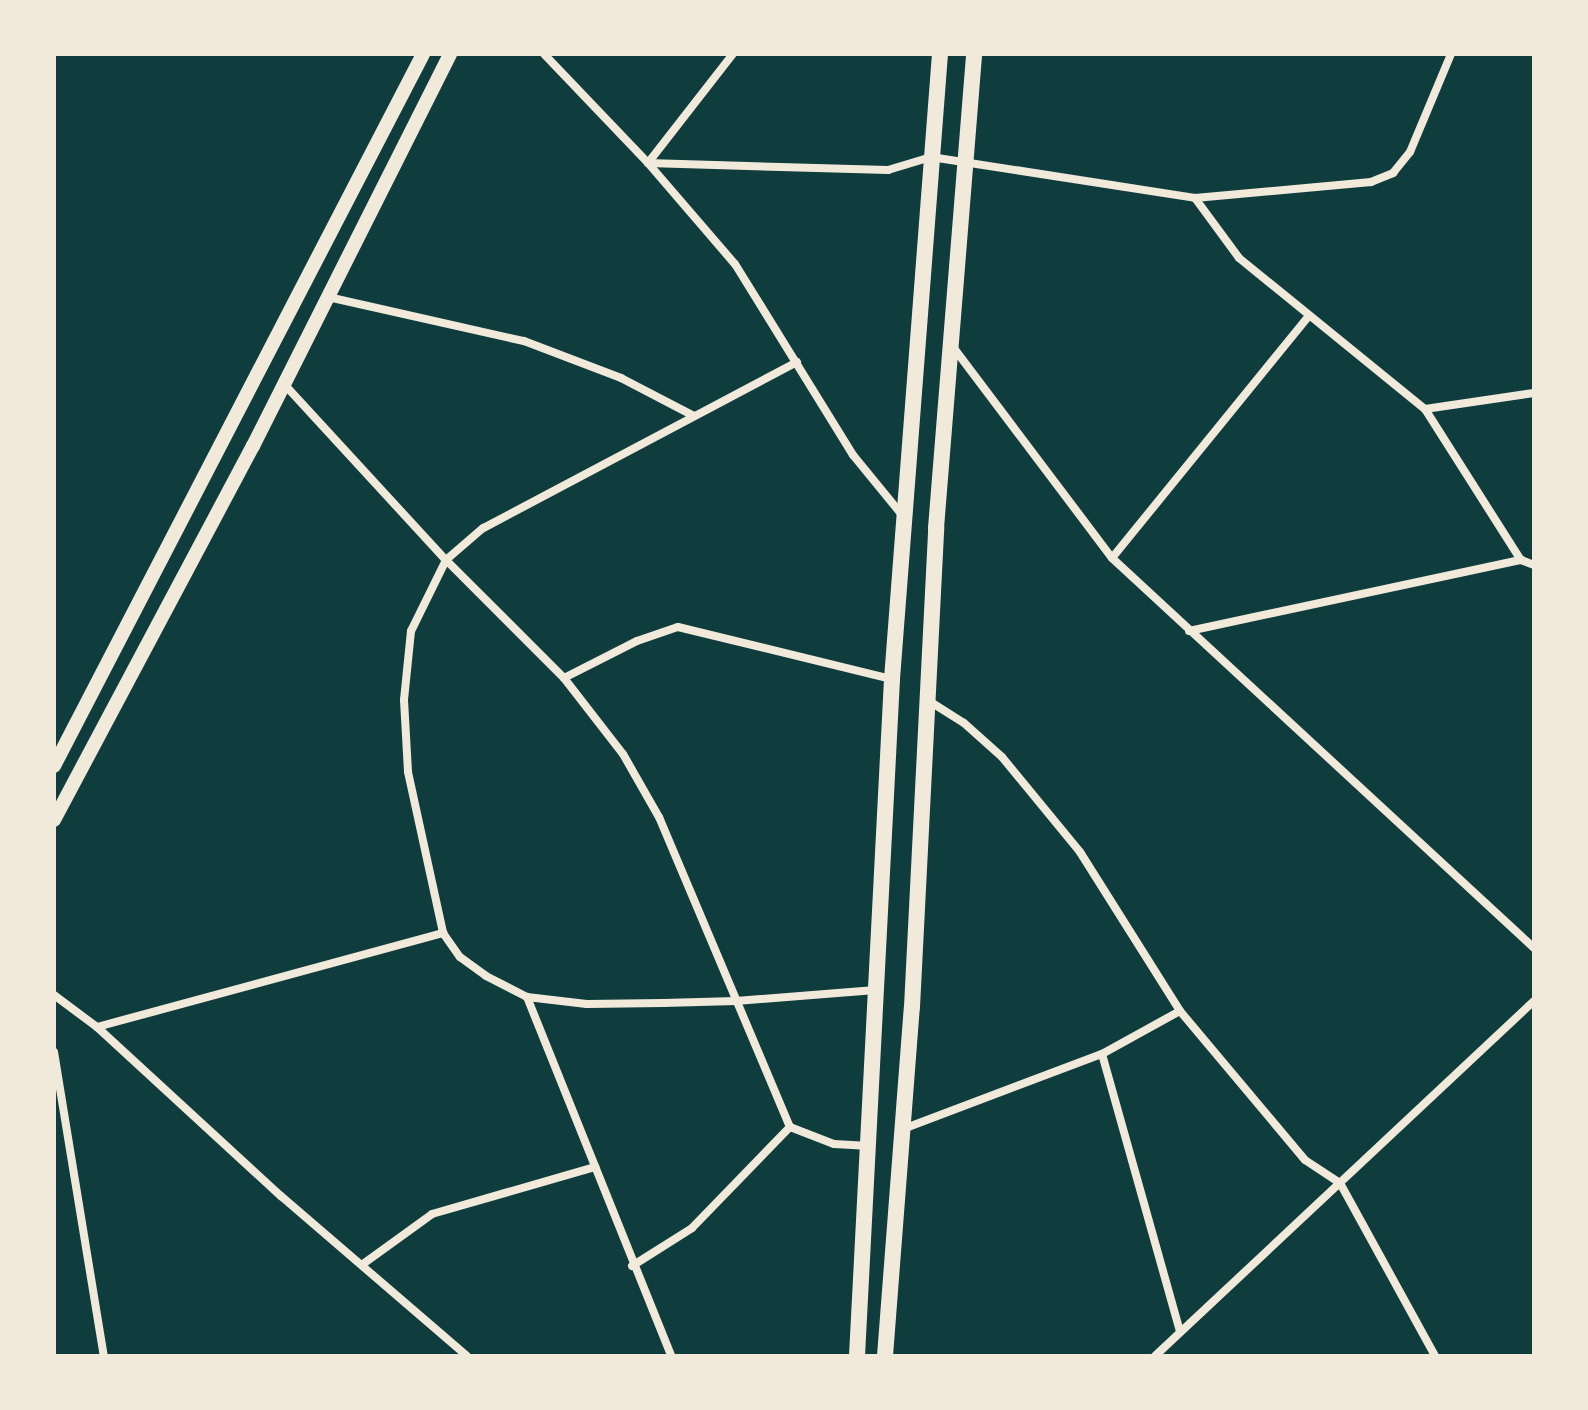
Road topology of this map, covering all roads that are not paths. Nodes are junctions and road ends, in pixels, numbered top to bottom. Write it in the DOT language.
graph roads {
  1 [pos="423,54"];
  2 [pos="450,54"];
  3 [pos="544,54"];
  4 [pos="733,54"];
  5 [pos="940,54"];
  6 [pos="974,54"];
  7 [pos="1451,54"];
  8 [pos="931,157"];
  9 [pos="966,162"];
  10 [pos="648,163"];
  11 [pos="1195,198"];
  12 [pos="328,297"];
  13 [pos="1308,317"];
  14 [pos="950,342"];
  15 [pos="797,362"];
  16 [pos="284,384"];
  17 [pos="1534,393"];
  18 [pos="1425,409"];
  19 [pos="694,416"];
  20 [pos="906,519"];
  21 [pos="1112,558"];
  22 [pos="446,560"];
  23 [pos="1521,560"];
  24 [pos="1534,565"];
  25 [pos="1189,631"];
  26 [pos="564,678"];
  27 [pos="892,679"];
  28 [pos="925,698"];
  29 [pos="54,766"];
  30 [pos="54,820"];
  31 [pos="443,933"];
  32 [pos="1534,948"];
  33 [pos="878,990"];
  34 [pos="54,995"];
  35 [pos="527,997"];
  36 [pos="736,1001"];
  37 [pos="1534,1001"];
  38 [pos="1180,1011"];
  39 [pos="97,1027"];
  40 [pos="54,1052"];
  41 [pos="1102,1054"];
  42 [pos="790,1127"];
  43 [pos="903,1129"];
  44 [pos="871,1146"];
  45 [pos="595,1167"];
  46 [pos="1340,1183"];
  47 [pos="363,1264"];
  48 [pos="632,1266"];
  49 [pos="1180,1331"];
  50 [pos="463,1355"];
  51 [pos="104,1356"];
  52 [pos="671,1356"];
  53 [pos="857,1356"];
  54 [pos="885,1356"];
  55 [pos="1155,1356"];
  56 [pos="1435,1356"];
  1 -- 29 [label="street"];
  2 -- 12 [label="street"];
  3 -- 10 [label="street"];
  4 -- 10 [label="street"];
  5 -- 8 [label="main road"];
  6 -- 9 [label="main road"];
  7 -- 11 [label="street"];
  8 -- 9 [label="street"];
  8 -- 10 [label="street"];
  8 -- 20 [label="main road"];
  9 -- 11 [label="street"];
  9 -- 14 [label="main road"];
  10 -- 15 [label="street"];
  11 -- 13 [label="street"];
  12 -- 16 [label="street"];
  12 -- 19 [label="street"];
  13 -- 18 [label="street"];
  13 -- 21 [label="street"];
  14 -- 21 [label="street"];
  14 -- 28 [label="main road"];
  15 -- 19 [label="street"];
  15 -- 20 [label="street"];
  16 -- 22 [label="street"];
  16 -- 30 [label="street"];
  17 -- 18 [label="street"];
  18 -- 23 [label="street"];
  19 -- 22 [label="street"];
  20 -- 27 [label="main road"];
  21 -- 25 [label="street"];
  22 -- 26 [label="street"];
  22 -- 31 [label="street"];
  23 -- 24 [label="street"];
  23 -- 25 [label="street"];
  25 -- 32 [label="street"];
  26 -- 27 [label="street"];
  26 -- 36 [label="street"];
  27 -- 33 [label="main road"];
  28 -- 38 [label="street"];
  28 -- 43 [label="main road"];
  31 -- 35 [label="street"];
  31 -- 39 [label="street"];
  33 -- 36 [label="street"];
  33 -- 44 [label="main road"];
  34 -- 39 [label="street"];
  35 -- 36 [label="street"];
  35 -- 45 [label="street"];
  36 -- 42 [label="street"];
  37 -- 46 [label="street"];
  38 -- 41 [label="street"];
  38 -- 46 [label="street"];
  39 -- 47 [label="street"];
  40 -- 51 [label="street"];
  41 -- 43 [label="street"];
  41 -- 49 [label="street"];
  42 -- 44 [label="street"];
  42 -- 48 [label="street"];
  43 -- 54 [label="main road"];
  44 -- 53 [label="main road"];
  45 -- 47 [label="street"];
  45 -- 48 [label="street"];
  46 -- 49 [label="street"];
  46 -- 56 [label="street"];
  47 -- 50 [label="street"];
  48 -- 52 [label="street"];
  49 -- 55 [label="street"];
}
